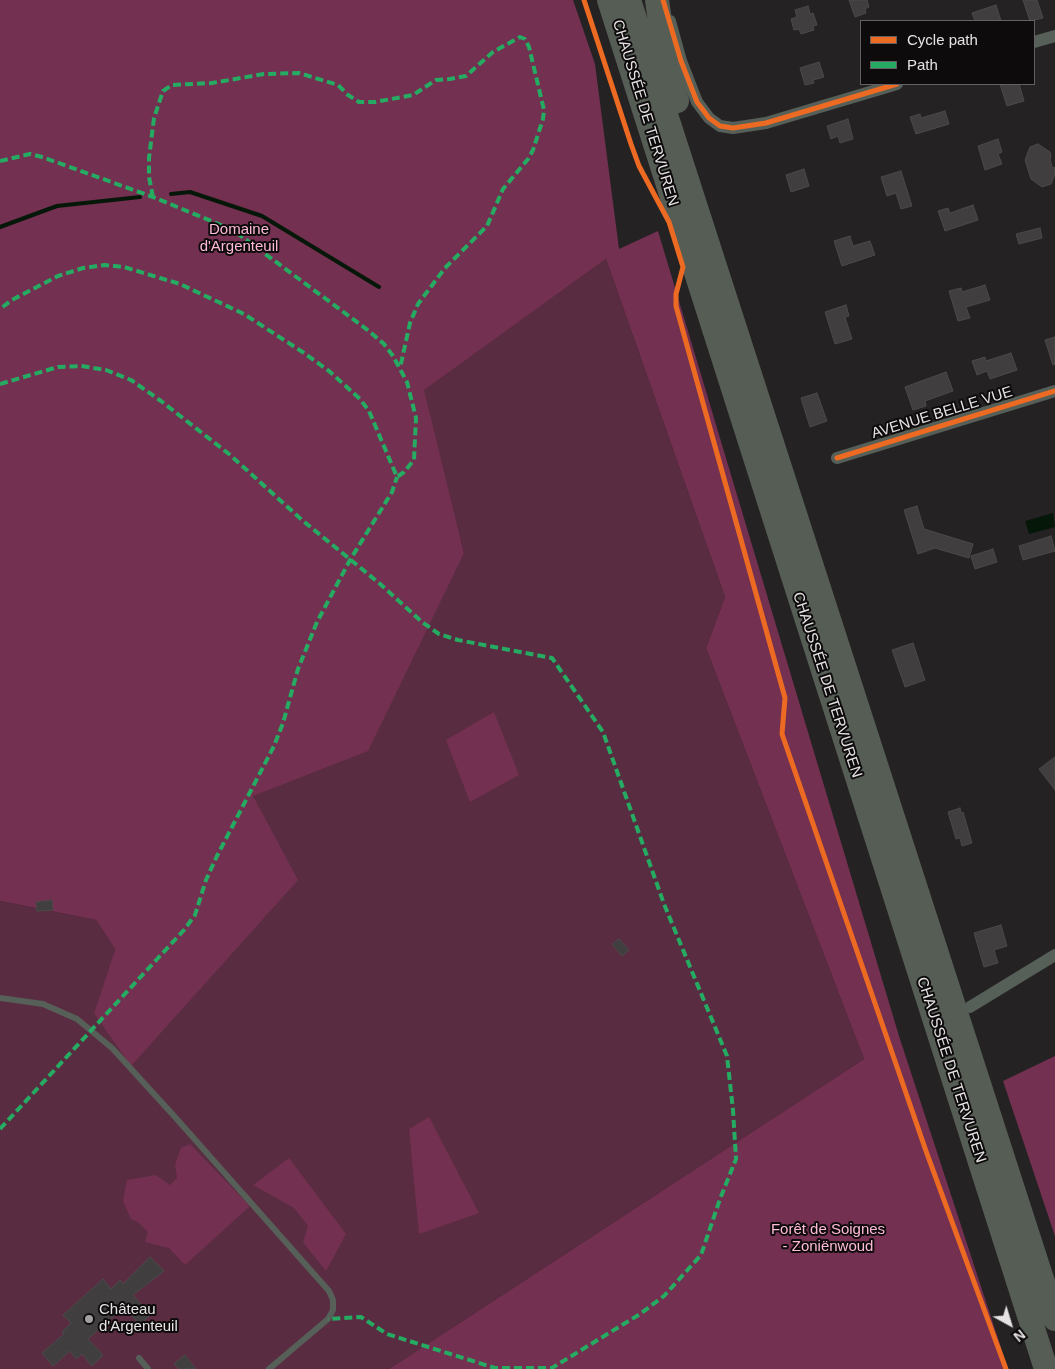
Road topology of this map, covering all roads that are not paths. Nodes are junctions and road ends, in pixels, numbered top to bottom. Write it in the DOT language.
graph roads {
  1 [pos="610,0"];
  2 [pos="629,0"];
  3 [pos="656,0"];
  4 [pos="663,0"];
  5 [pos="1055,36"];
  6 [pos="1035,42"];
  7 [pos="893,85"];
  8 [pos="680,154"];
  9 [pos="1055,391"];
  10 [pos="837,458"];
  11 [pos="1055,955"];
  12 [pos="0,998"];
  13 [pos="970,1006"];
  14 [pos="1055,1319"];
  15 [pos="138,1358"];
  16 [pos="148,1369"];
  17 [pos="270,1369"];
  18 [pos="1046,1369"];
  1 -- 18 [label="highway, CHAUSSÉE DE TERVUREN"];
  2 -- 8 [label="highway, CHAUSSÉE DE TERVUREN"];
  3 -- 8 [label="highway"];
  4 -- 7 [label="street"];
  5 -- 6 [label="street"];
  8 -- 14 [label="highway, CHAUSSÉE DE TERVUREN"];
  9 -- 10 [label="street, AVENUE BELLE VUE"];
  11 -- 13 [label="street"];
  12 -- 17 [label="lane"];
  15 -- 16 [label="lane"];
}
